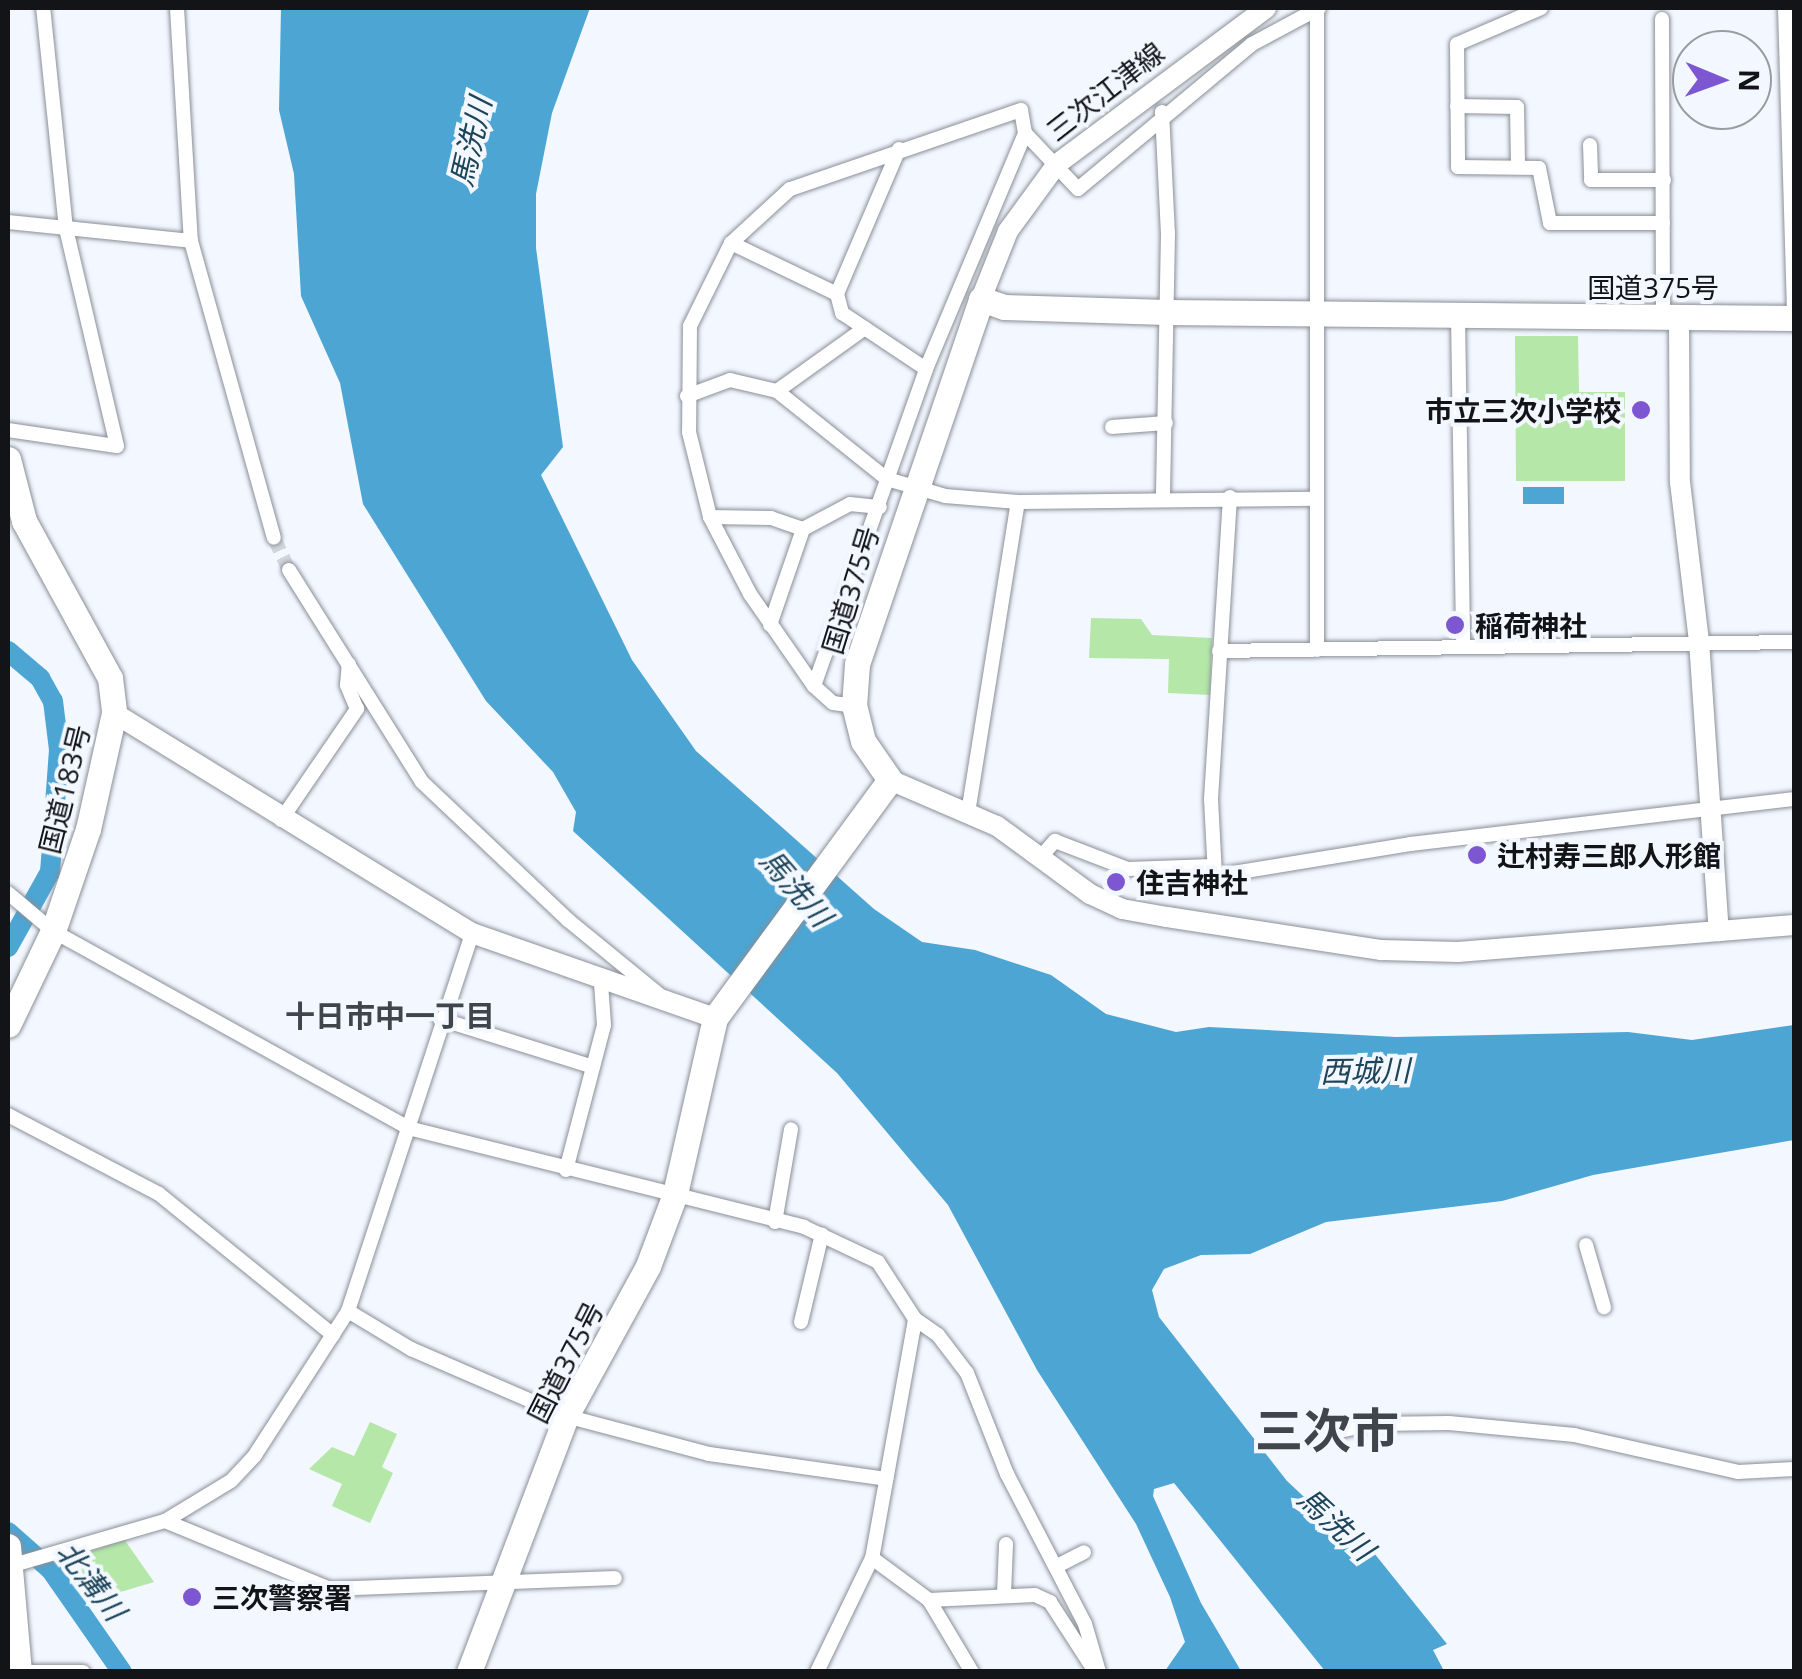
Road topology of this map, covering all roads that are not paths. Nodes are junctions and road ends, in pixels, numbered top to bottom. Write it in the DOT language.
graph roads {
  1 [pos="44,8"];
  2 [pos="177,8"];
  3 [pos="1266,8"];
  4 [pos="1318,8"];
  5 [pos="1541,8"];
  6 [pos="1785,8"];
  7 [pos="1662,19"];
  8 [pos="1457,106"];
  9 [pos="1162,112"];
  10 [pos="1025,133"];
  11 [pos="1590,145"];
  12 [pos="899,150"];
  13 [pos="1057,164"];
  14 [pos="1518,167"];
  15 [pos="1664,180"];
  16 [pos="8,222"];
  17 [pos="1664,224"];
  18 [pos="66,230"];
  19 [pos="191,240"];
  20 [pos="731,243"];
  21 [pos="838,294"];
  22 [pos="981,300"];
  23 [pos="1166,312"];
  24 [pos="1316,315"];
  25 [pos="1458,316"];
  26 [pos="1671,318"];
  27 [pos="1794,318"];
  28 [pos="865,328"];
  29 [pos="926,368"];
  30 [pos="777,391"];
  31 [pos="687,396"];
  32 [pos="1166,424"];
  33 [pos="1112,426"];
  34 [pos="8,430"];
  35 [pos="8,459"];
  36 [pos="887,479"];
  37 [pos="914,488"];
  38 [pos="1163,496"];
  39 [pos="1230,498"];
  40 [pos="1317,498"];
  41 [pos="1018,502"];
  42 [pos="880,506"];
  43 [pos="710,517"];
  44 [pos="804,530"];
  45 [pos="274,538"];
  46 [pos="289,570"];
  47 [pos="770,624"];
  48 [pos="1699,641"];
  49 [pos="1794,642"];
  50 [pos="1463,643"];
  51 [pos="1317,650"];
  52 [pos="1219,651"];
  53 [pos="350,664"];
  54 [pos="814,686"];
  55 [pos="854,706"];
  56 [pos="114,713"];
  57 [pos="884,788"];
  58 [pos="1794,800"];
  59 [pos="1709,811"];
  60 [pos="968,813"];
  61 [pos="282,820"];
  62 [pos="1040,858"];
  63 [pos="1212,866"];
  64 [pos="12,901"];
  65 [pos="1794,916"];
  66 [pos="44,925"];
  67 [pos="1794,926"];
  68 [pos="1771,927"];
  69 [pos="1719,931"];
  70 [pos="472,932"];
  71 [pos="601,983"];
  72 [pos="665,1000"];
  73 [pos="721,1009"];
  74 [pos="440,1019"];
  75 [pos="8,1025"];
  76 [pos="593,1067"];
  77 [pos="8,1115"];
  78 [pos="408,1128"];
  79 [pos="790,1129"];
  80 [pos="566,1170"];
  81 [pos="675,1194"];
  82 [pos="775,1222"];
  83 [pos="822,1234"];
  84 [pos="1586,1245"];
  85 [pos="1604,1307"];
  86 [pos="348,1312"];
  87 [pos="914,1319"];
  88 [pos="801,1322"];
  89 [pos="333,1335"];
  90 [pos="566,1416"];
  91 [pos="1334,1432"];
  92 [pos="1794,1469"];
  93 [pos="886,1479"];
  94 [pos="165,1521"];
  95 [pos="1006,1544"];
  96 [pos="1084,1552"];
  97 [pos="872,1558"];
  98 [pos="21,1559"];
  99 [pos="1059,1565"];
  100 [pos="614,1578"];
  101 [pos="503,1582"];
  102 [pos="1004,1594"];
  103 [pos="929,1600"];
  104 [pos="18,1672"];
  105 [pos="27,1672"];
  106 [pos="83,1672"];
  107 [pos="469,1672"];
  108 [pos="816,1672"];
  109 [pos="972,1672"];
  110 [pos="1097,1672"];
  1 -- 18 [label="street"];
  2 -- 19 [label="street"];
  3 -- 13 [label="street, 三次江津線"];
  4 -- 9 [label="street"];
  4 -- 24 [label="street"];
  5 -- 8 [label="street"];
  6 -- 27 [label="street"];
  7 -- 15 [label="street"];
  8 -- 14 [label="street"];
  8 -- 14 [label="street"];
  9 -- 13 [label="street"];
  9 -- 23 [label="street"];
  10 -- 12 [label="street"];
  10 -- 13 [label="street"];
  10 -- 29 [label="street"];
  11 -- 15 [label="street"];
  12 -- 20 [label="street"];
  12 -- 21 [label="street"];
  13 -- 22 [label="street, 三次江津線"];
  14 -- 17 [label="street"];
  15 -- 17 [label="street"];
  16 -- 18 [label="street"];
  17 -- 26 [label="street"];
  18 -- 19 [label="street"];
  18 -- 34 [label="street"];
  19 -- 45 [label="street"];
  20 -- 21 [label="street"];
  20 -- 31 [label="street"];
  21 -- 28 [label="street"];
  22 -- 23 [label="highway, 国道375号"];
  22 -- 37 [label="highway, 国道375号"];
  23 -- 24 [label="highway, 国道375号"];
  23 -- 32 [label="street"];
  24 -- 25 [label="highway, 国道375号"];
  24 -- 40 [label="street"];
  25 -- 26 [label="highway, 国道375号"];
  25 -- 50 [label="street"];
  26 -- 27 [label="highway, 国道375号"];
  26 -- 48 [label="street"];
  28 -- 29 [label="street"];
  28 -- 30 [label="street"];
  29 -- 36 [label="street"];
  30 -- 31 [label="street"];
  30 -- 36 [label="street"];
  31 -- 43 [label="street"];
  32 -- 33 [label="street"];
  32 -- 38 [label="street"];
  35 -- 56 [label="highway, 国道183号"];
  36 -- 37 [label="street"];
  36 -- 42 [label="street"];
  37 -- 41 [label="street"];
  37 -- 55 [label="highway, 国道375号"];
  38 -- 39 [label="street"];
  38 -- 41 [label="street"];
  39 -- 40 [label="street"];
  39 -- 52 [label="street"];
  40 -- 51 [label="street"];
  41 -- 60 [label="street"];
  42 -- 44 [label="street"];
  42 -- 54 [label="street"];
  43 -- 44 [label="street"];
  43 -- 47 [label="street"];
  44 -- 47 [label="street"];
  46 -- 53 [label="street"];
  47 -- 54 [label="street"];
  48 -- 49 [label="street"];
  48 -- 50 [label="street"];
  48 -- 59 [label="street"];
  50 -- 51 [label="street"];
  51 -- 52 [label="street"];
  52 -- 63 [label="street"];
  53 -- 61 [label="street"];
  53 -- 72 [label="street"];
  54 -- 55 [label="street"];
  55 -- 57 [label="highway, 国道375号"];
  56 -- 61 [label="street"];
  56 -- 66 [label="highway, 国道183号"];
  57 -- 60 [label="street"];
  57 -- 73 [label="highway, 国道375号"];
  58 -- 59 [label="street"];
  59 -- 63 [label="street"];
  59 -- 69 [label="street"];
  60 -- 62 [label="street"];
  61 -- 70 [label="street"];
  62 -- 63 [label="street"];
  62 -- 69 [label="street"];
  64 -- 66 [label="street"];
  65 -- 68 [label="street"];
  66 -- 75 [label="highway, 国道183号"];
  66 -- 78 [label="street"];
  67 -- 68 [label="street"];
  68 -- 69 [label="street"];
  70 -- 71 [label="street"];
  70 -- 74 [label="street"];
  71 -- 72 [label="street"];
  71 -- 76 [label="street"];
  72 -- 73 [label="street"];
  73 -- 81 [label="highway, 国道375号"];
  74 -- 76 [label="street"];
  74 -- 78 [label="street"];
  76 -- 80 [label="street"];
  77 -- 89 [label="street"];
  78 -- 80 [label="street"];
  78 -- 86 [label="street"];
  79 -- 82 [label="street"];
  80 -- 81 [label="street"];
  81 -- 82 [label="street"];
  81 -- 90 [label="highway, 国道375号"];
  82 -- 83 [label="street"];
  83 -- 87 [label="street"];
  83 -- 88 [label="street"];
  84 -- 85 [label="street"];
  86 -- 89 [label="street"];
  86 -- 90 [label="street"];
  87 -- 93 [label="street"];
  87 -- 99 [label="street"];
  89 -- 94 [label="street"];
  90 -- 93 [label="street"];
  90 -- 101 [label="highway, 国道375号"];
  91 -- 92 [label="street"];
  93 -- 97 [label="street"];
  94 -- 98 [label="street"];
  94 -- 101 [label="street"];
  95 -- 102 [label="street"];
  96 -- 99 [label="street"];
  97 -- 103 [label="street"];
  97 -- 108 [label="street"];
  98 -- 104 [label="highway"];
  99 -- 110 [label="street"];
  100 -- 101 [label="street"];
  101 -- 107 [label="highway, 国道375号"];
  102 -- 103 [label="street"];
  102 -- 110 [label="street"];
  103 -- 109 [label="street"];
  105 -- 106 [label="street"];
}
